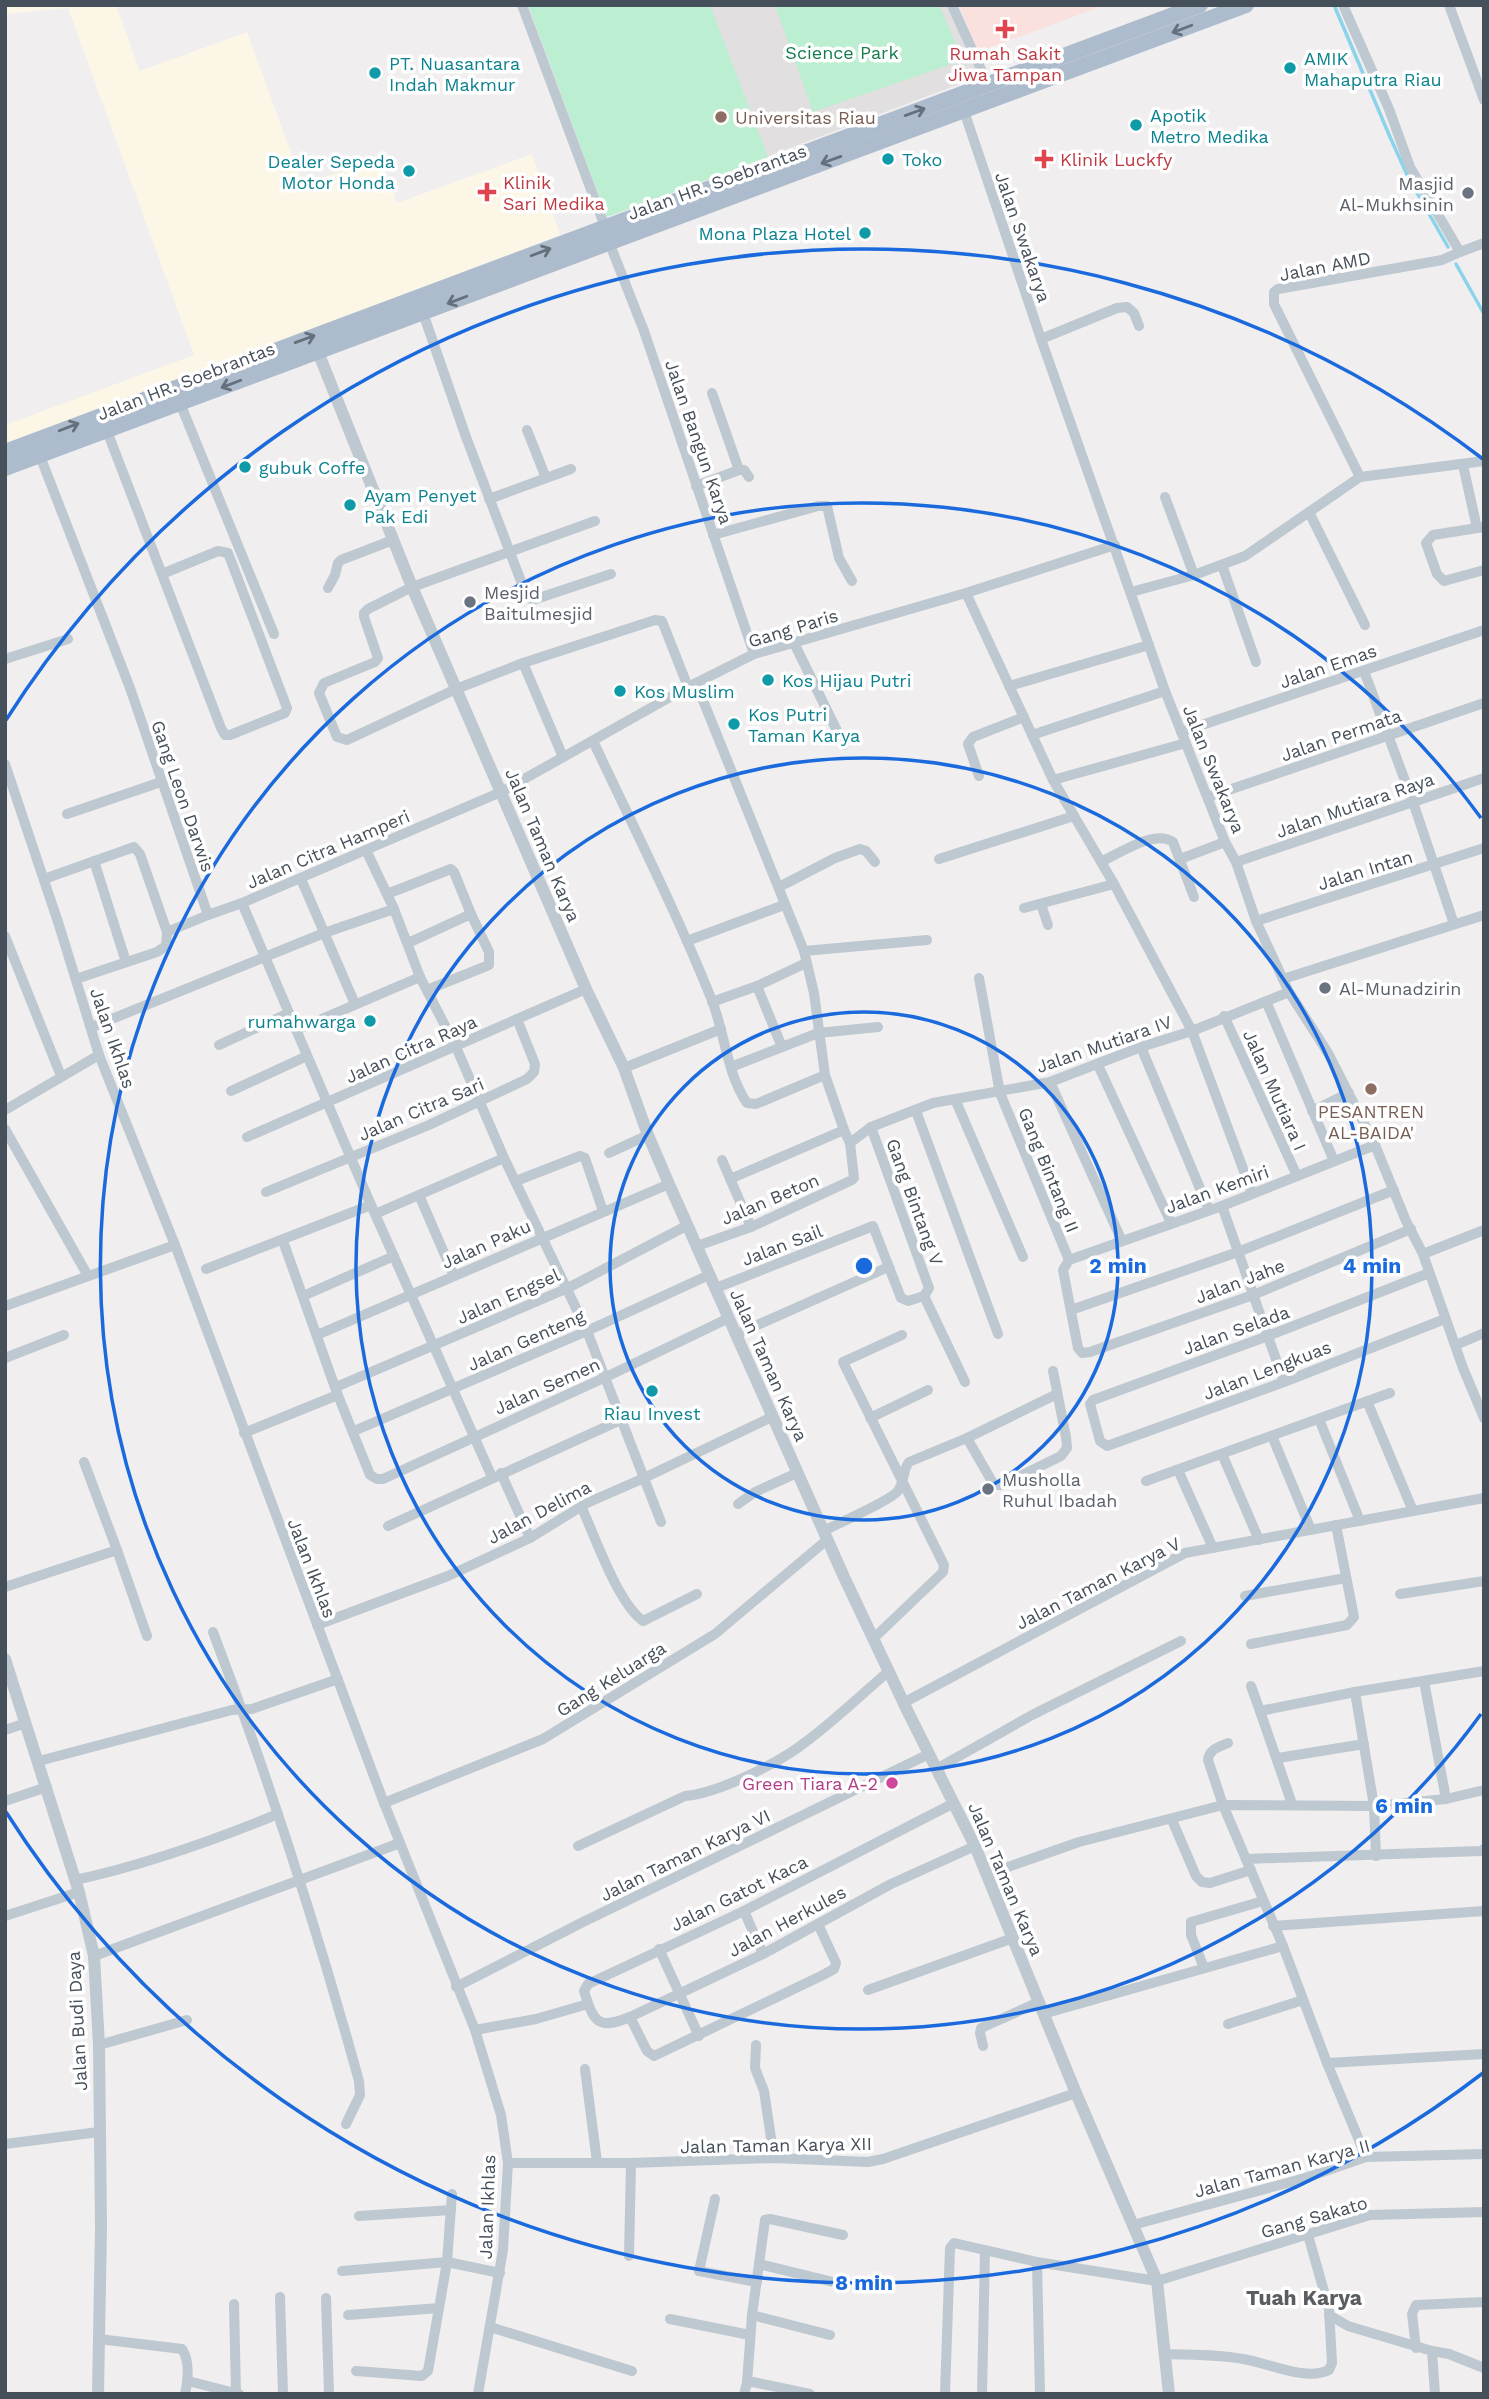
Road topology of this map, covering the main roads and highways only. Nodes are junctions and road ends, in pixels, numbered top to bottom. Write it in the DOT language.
graph roads {
  1 [pos="1200,5"];
  2 [pos="1245,5"];
  3 [pos="1154,31"];
  4 [pos="657,217"];
  5 [pos="510,272"];
  6 [pos="8,459"];
  1 -- 3 [label="main road, Jalan HR. Soebrantas"];
  2 -- 3 [label="main road, Jalan HR. Soebrantas, one-way"];
  4 -- 3 [label="main road, Jalan HR. Soebrantas, one-way"];
  3 -- 4 [label="main road, Jalan HR. Soebrantas, one-way"];
  4 -- 5 [label="main road, Jalan HR. Soebrantas"];
  6 -- 5 [label="main road, Jalan HR. Soebrantas, one-way"];
  5 -- 6 [label="main road, Jalan HR. Soebrantas, one-way"];
}
